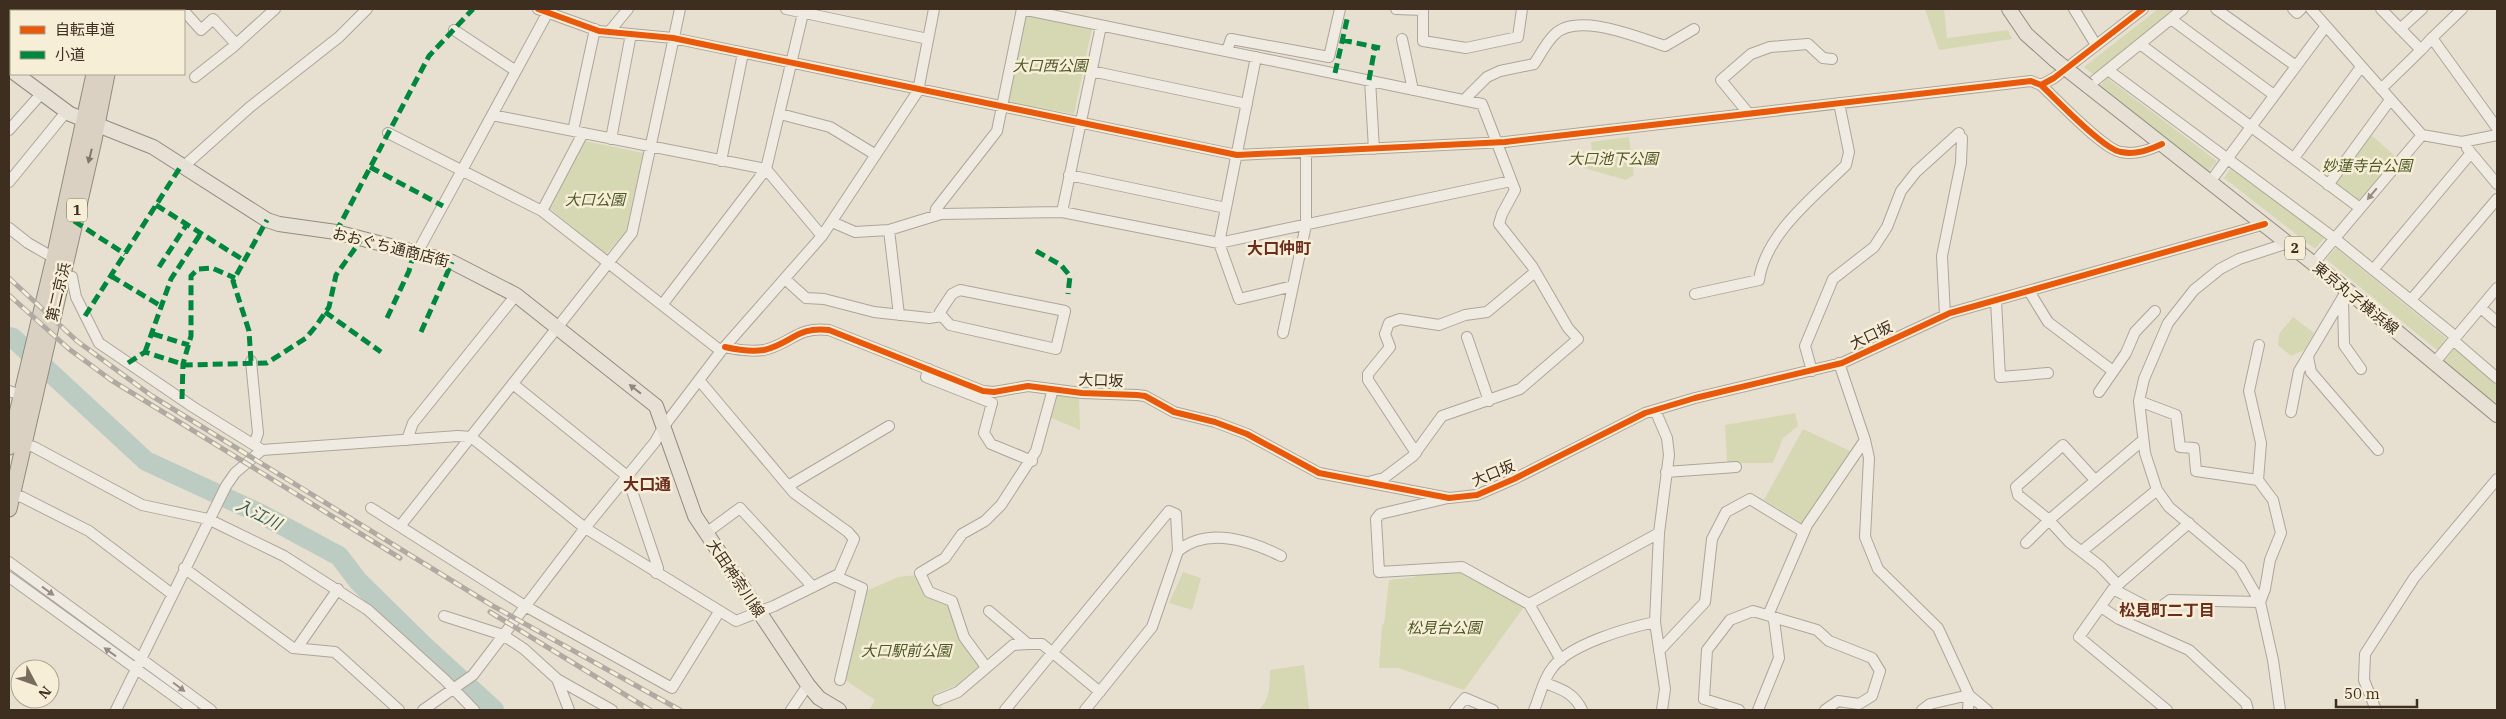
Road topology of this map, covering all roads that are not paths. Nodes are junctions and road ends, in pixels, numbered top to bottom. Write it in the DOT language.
graph roads {
  1 [pos="275,9"];
  2 [pos="367,9"];
  3 [pos="628,9"];
  4 [pos="680,9"];
  5 [pos="786,9"];
  6 [pos="934,9"];
  7 [pos="1022,9"];
  8 [pos="1340,9"];
  9 [pos="1396,9"];
  10 [pos="1423,9"];
  11 [pos="1522,9"];
  12 [pos="2009,9"];
  13 [pos="2074,9"];
  14 [pos="2143,9"];
  15 [pos="2183,9"];
  16 [pos="2216,9"];
  17 [pos="2293,9"];
  18 [pos="2302,9"];
  19 [pos="2311,9"];
  20 [pos="2381,9"];
  21 [pos="2422,9"];
  22 [pos="2462,9"];
  23 [pos="543,10"];
  24 [pos="804,11"];
  25 [pos="185,12"];
  26 [pos="2171,19"];
  27 [pos="1101,26"];
  28 [pos="2326,26"];
  29 [pos="595,29"];
  30 [pos="1694,29"];
  31 [pos="2400,29"];
  32 [pos="454,30"];
  33 [pos="609,32"];
  34 [pos="631,34"];
  35 [pos="673,38"];
  36 [pos="2432,38"];
  37 [pos="928,39"];
  38 [pos="1402,39"];
  39 [pos="236,44"];
  40 [pos="2140,44"];
  41 [pos="2096,45"];
  42 [pos="2421,50"];
  43 [pos="1227,51"];
  44 [pos="743,53"];
  45 [pos="1256,57"];
  46 [pos="1832,59"];
  47 [pos="792,64"];
  48 [pos="2296,66"];
  49 [pos="2361,67"];
  50 [pos="2108,70"];
  51 [pos="516,71"];
  52 [pos="1091,71"];
  53 [pos="17,75"];
  54 [pos="94,75"];
  55 [pos="107,75"];
  56 [pos="195,77"];
  57 [pos="1370,80"];
  58 [pos="2041,85"];
  59 [pos="2088,86"];
  60 [pos="2381,89"];
  61 [pos="1413,90"];
  62 [pos="918,91"];
  63 [pos="41,94"];
  64 [pos="2274,95"];
  65 [pos="1464,100"];
  66 [pos="2390,100"];
  67 [pos="1839,103"];
  68 [pos="1247,104"];
  69 [pos="1002,107"];
  70 [pos="66,112"];
  71 [pos="780,114"];
  72 [pos="1749,114"];
  73 [pos="492,115"];
  74 [pos="1080,123"];
  75 [pos="91,124"];
  76 [pos="2251,127"];
  77 [pos="2497,128"];
  78 [pos="9,130"];
  79 [pos="578,132"];
  80 [pos="388,133"];
  81 [pos="2422,135"];
  82 [pos="2497,135"];
  83 [pos="610,139"];
  84 [pos="1496,142"];
  85 [pos="2462,142"];
  86 [pos="2162,144"];
  87 [pos="650,147"];
  88 [pos="1374,149"];
  89 [pos="2472,153"];
  90 [pos="1306,154"];
  91 [pos="876,155"];
  92 [pos="1237,155"];
  93 [pos="2294,158"];
  94 [pos="2227,159"];
  95 [pos="721,161"];
  96 [pos="183,167"];
  97 [pos="462,170"];
  98 [pos="766,170"];
  99 [pos="1069,175"];
  100 [pos="1511,180"];
  101 [pos="9,182"];
  102 [pos="2210,182"];
  103 [pos="2497,184"];
  104 [pos="2328,185"];
  105 [pos="2497,199"];
  106 [pos="1226,208"];
  107 [pos="2360,208"];
  108 [pos="542,210"];
  109 [pos="1062,212"];
  110 [pos="935,216"];
  111 [pos="832,222"];
  112 [pos="2264,224"];
  113 [pos="1306,225"];
  114 [pos="9,228"];
  115 [pos="889,230"];
  116 [pos="822,236"];
  117 [pos="2334,238"];
  118 [pos="1219,243"];
  119 [pos="2288,243"];
  120 [pos="417,253"];
  121 [pos="54,258"];
  122 [pos="609,263"];
  123 [pos="2314,263"];
  124 [pos="2373,270"];
  125 [pos="1535,272"];
  126 [pos="62,275"];
  127 [pos="785,279"];
  128 [pos="1293,286"];
  129 [pos="2497,288"];
  130 [pos="2029,290"];
  131 [pos="2345,293"];
  132 [pos="1695,294"];
  133 [pos="516,295"];
  134 [pos="1996,300"];
  135 [pos="2411,300"];
  136 [pos="662,305"];
  137 [pos="2481,308"];
  138 [pos="2155,311"];
  139 [pos="899,315"];
  140 [pos="1945,315"];
  141 [pos="942,316"];
  142 [pos="2497,322"];
  143 [pos="558,328"];
  144 [pos="1283,333"];
  145 [pos="1467,337"];
  146 [pos="2455,339"];
  147 [pos="41,342"];
  148 [pos="2259,345"];
  149 [pos="723,349"];
  150 [pos="2308,357"];
  151 [pos="251,361"];
  152 [pos="2435,362"];
  153 [pos="1839,363"];
  154 [pos="929,369"];
  155 [pos="2361,369"];
  156 [pos="1812,370"];
  157 [pos="2113,371"];
  158 [pos="33,373"];
  159 [pos="2048,373"];
  160 [pos="2497,378"];
  161 [pos="699,380"];
  162 [pos="513,384"];
  163 [pos="1053,389"];
  164 [pos="2099,392"];
  165 [pos="15,393"];
  166 [pos="1489,401"];
  167 [pos="2138,401"];
  168 [pos="1655,410"];
  169 [pos="2291,412"];
  170 [pos="2497,415"];
  171 [pos="664,426"];
  172 [pos="889,426"];
  173 [pos="471,437"];
  174 [pos="407,440"];
  175 [pos="1865,440"];
  176 [pos="2143,440"];
  177 [pos="13,442"];
  178 [pos="258,447"];
  179 [pos="2378,450"];
  180 [pos="1416,453"];
  181 [pos="1032,461"];
  182 [pos="1736,468"];
  183 [pos="1666,472"];
  184 [pos="627,476"];
  185 [pos="2497,479"];
  186 [pos="2095,480"];
  187 [pos="2258,480"];
  188 [pos="1369,482"];
  189 [pos="788,486"];
  190 [pos="2157,490"];
  191 [pos="1449,498"];
  192 [pos="11,502"];
  193 [pos="371,508"];
  194 [pos="208,519"];
  195 [pos="2049,520"];
  196 [pos="2189,523"];
  197 [pos="401,525"];
  198 [pos="585,528"];
  199 [pos="1804,532"];
  200 [pos="706,533"];
  201 [pos="1659,533"];
  202 [pos="2026,543"];
  203 [pos="1178,550"];
  204 [pos="2082,551"];
  205 [pos="1281,556"];
  206 [pos="9,562"];
  207 [pos="184,568"];
  208 [pos="656,573"];
  209 [pos="835,576"];
  210 [pos="9,578"];
  211 [pos="813,587"];
  212 [pos="2115,587"];
  213 [pos="338,589"];
  214 [pos="172,594"];
  215 [pos="2260,602"];
  216 [pos="1529,604"];
  217 [pos="525,606"];
  218 [pos="2101,607"];
  219 [pos="990,611"];
  220 [pos="719,612"];
  221 [pos="759,612"];
  222 [pos="444,616"];
  223 [pos="1772,616"];
  224 [pos="1655,622"];
  225 [pos="503,635"];
  226 [pos="1028,644"];
  227 [pos="297,648"];
  228 [pos="1054,652"];
  229 [pos="1662,658"];
  230 [pos="142,659"];
  231 [pos="1561,660"];
  232 [pos="986,667"];
  233 [pos="136,671"];
  234 [pos="557,679"];
  235 [pos="840,680"];
  236 [pos="1545,683"];
  237 [pos="808,685"];
  238 [pos="456,687"];
  239 [pos="1100,692"];
  240 [pos="1969,695"];
  241 [pos="938,700"];
  242 [pos="116,710"];
  243 [pos="193,710"];
  244 [pos="211,710"];
  245 [pos="399,710"];
  246 [pos="423,710"];
  247 [pos="474,710"];
  248 [pos="569,710"];
  249 [pos="612,710"];
  250 [pos="791,710"];
  251 [pos="839,710"];
  252 [pos="1005,710"];
  253 [pos="1085,710"];
  254 [pos="1455,710"];
  255 [pos="1493,710"];
  256 [pos="1534,710"];
  257 [pos="1582,710"];
  258 [pos="1662,710"];
  259 [pos="1739,710"];
  260 [pos="1760,710"];
  261 [pos="1825,710"];
  262 [pos="1922,710"];
  263 [pos="1968,710"];
  264 [pos="1988,710"];
  265 [pos="2167,710"];
  266 [pos="2248,710"];
  267 [pos="2280,710"];
  268 [pos="2376,710"];
  1 -- 39 [label="street"];
  2 -- 96 [label="street"];
  3 -- 33 [label="street"];
  4 -- 35 [label="street"];
  5 -- 24 [label="street"];
  6 -- 37 [label="street"];
  7 -- 27 [label="street"];
  7 -- 69 [label="street"];
  8 -- 43 [label="street"];
  9 -- 10 [label="street"];
  10 -- 11 [label="street"];
  12 -- 59 [label="main road, 東京丸子横浜線 / 2, bridge"];
  13 -- 41 [label="street"];
  14 -- 41 [label="street"];
  15 -- 26 [label="street"];
  16 -- 48 [label="street"];
  17 -- 18 [label="street"];
  19 -- 28 [label="street"];
  20 -- 31 [label="street"];
  21 -- 31 [label="street"];
  22 -- 36 [label="street"];
  23 -- 29 [label="street"];
  23 -- 51 [label="street"];
  24 -- 37 [label="street"];
  24 -- 47 [label="street"];
  25 -- 39 [label="street"];
  26 -- 40 [label="street"];
  26 -- 64 [label="street"];
  27 -- 43 [label="street"];
  27 -- 52 [label="street"];
  28 -- 48 [label="street"];
  28 -- 49 [label="street"];
  29 -- 33 [label="street"];
  29 -- 79 [label="street"];
  30 -- 65 [label="street"];
  31 -- 42 [label="street"];
  32 -- 51 [label="street"];
  33 -- 34 [label="street"];
  34 -- 35 [label="street"];
  34 -- 83 [label="street"];
  35 -- 44 [label="street"];
  35 -- 87 [label="street"];
  36 -- 42 [label="street"];
  36 -- 77 [label="street"];
  37 -- 62 [label="street"];
  38 -- 61 [label="street"];
  39 -- 56 [label="street"];
  40 -- 50 [label="street"];
  40 -- 76 [label="street"];
  41 -- 58 [label="street"];
  42 -- 60 [label="street"];
  43 -- 45 [label="street"];
  44 -- 47 [label="street"];
  44 -- 95 [label="street"];
  45 -- 57 [label="street"];
  45 -- 68 [label="street"];
  46 -- 72 [label="street"];
  47 -- 62 [label="street"];
  47 -- 71 [label="street"];
  48 -- 64 [label="street"];
  49 -- 60 [label="street"];
  49 -- 93 [label="street"];
  50 -- 59 [label="street"];
  50 -- 94 [label="street"];
  51 -- 73 [label="street"];
  52 -- 68 [label="street"];
  52 -- 74 [label="street"];
  53 -- 63 [label="main road, おおぐち通商店街"];
  54 -- 75 [label="highway, 第二京浜 / 1"];
  55 -- 75 [label="highway, 第二京浜 / 1"];
  57 -- 61 [label="street"];
  57 -- 88 [label="street"];
  58 -- 67 [label="street"];
  58 -- 86 [label="street"];
  59 -- 86 [label="main road, 東京丸子横浜線 / 2"];
  60 -- 66 [label="street"];
  61 -- 65 [label="street"];
  62 -- 69 [label="street"];
  62 -- 91 [label="street"];
  63 -- 70 [label="main road, おおぐち通商店街"];
  63 -- 78 [label="street"];
  64 -- 76 [label="street"];
  65 -- 84 [label="street"];
  66 -- 81 [label="street"];
  66 -- 104 [label="street"];
  67 -- 72 [label="street"];
  67 -- 132 [label="street"];
  68 -- 92 [label="street"];
  69 -- 74 [label="street"];
  69 -- 110 [label="street"];
  70 -- 75 [label="main road, おおぐち通商店街"];
  70 -- 101 [label="street"];
  71 -- 91 [label="street"];
  71 -- 98 [label="street"];
  72 -- 84 [label="street"];
  73 -- 79 [label="street"];
  73 -- 97 [label="street"];
  74 -- 92 [label="street"];
  74 -- 99 [label="street"];
  75 -- 96 [label="main road, おおぐち通商店街"];
  75 -- 121 [label="highway, 第二京浜 / 1"];
  75 -- 126 [label="highway, 第二京浜 / 1, one-way"];
  76 -- 93 [label="street"];
  76 -- 94 [label="street"];
  79 -- 83 [label="street"];
  79 -- 108 [label="street"];
  80 -- 97 [label="street"];
  81 -- 85 [label="street"];
  81 -- 107 [label="street, one-way"];
  82 -- 85 [label="street"];
  83 -- 87 [label="street"];
  84 -- 88 [label="street"];
  84 -- 100 [label="street"];
  85 -- 89 [label="street"];
  86 -- 102 [label="main road, 東京丸子横浜線 / 2"];
  87 -- 95 [label="street"];
  87 -- 122 [label="street"];
  88 -- 90 [label="street"];
  89 -- 103 [label="street"];
  89 -- 124 [label="street"];
  90 -- 92 [label="street"];
  90 -- 113 [label="street"];
  91 -- 111 [label="street"];
  92 -- 106 [label="street"];
  93 -- 104 [label="street"];
  94 -- 102 [label="street"];
  94 -- 117 [label="street"];
  95 -- 98 [label="street"];
  96 -- 120 [label="main road, おおぐち通商店街"];
  97 -- 108 [label="street"];
  97 -- 120 [label="street"];
  98 -- 116 [label="street"];
  98 -- 136 [label="street"];
  99 -- 106 [label="street"];
  99 -- 109 [label="street"];
  100 -- 113 [label="street"];
  100 -- 125 [label="street"];
  102 -- 112 [label="main road, 東京丸子横浜線 / 2"];
  104 -- 107 [label="street"];
  105 -- 135 [label="street"];
  106 -- 118 [label="street"];
  107 -- 117 [label="street"];
  108 -- 122 [label="street"];
  109 -- 110 [label="street"];
  109 -- 118 [label="street"];
  110 -- 115 [label="street"];
  111 -- 115 [label="street"];
  111 -- 116 [label="street"];
  112 -- 119 [label="main road, 東京丸子横浜線 / 2"];
  112 -- 130 [label="street, 大口坂"];
  113 -- 118 [label="street"];
  113 -- 128 [label="street"];
  114 -- 121 [label="street"];
  115 -- 139 [label="street"];
  116 -- 127 [label="street"];
  117 -- 123 [label="street"];
  117 -- 124 [label="street"];
  118 -- 128 [label="street"];
  119 -- 123 [label="main road, 東京丸子横浜線 / 2"];
  119 -- 167 [label="street"];
  120 -- 133 [label="main road, おおぐち通商店街"];
  121 -- 147 [label="highway, 第二京浜 / 1"];
  122 -- 136 [label="street"];
  122 -- 143 [label="street"];
  123 -- 131 [label="main road, 東京丸子横浜線 / 2"];
  124 -- 135 [label="street"];
  125 -- 166 [label="street"];
  125 -- 180 [label="street"];
  126 -- 147 [label="highway, 第二京浜 / 1"];
  126 -- 178 [label="street"];
  127 -- 139 [label="street"];
  127 -- 149 [label="street"];
  128 -- 144 [label="street"];
  129 -- 137 [label="street"];
  130 -- 134 [label="street, 大口坂"];
  130 -- 157 [label="street"];
  131 -- 150 [label="street"];
  131 -- 152 [label="main road, 東京丸子横浜線 / 2"];
  131 -- 155 [label="street"];
  133 -- 143 [label="main road, おおぐち通商店街"];
  133 -- 174 [label="street"];
  134 -- 140 [label="street, 大口坂"];
  134 -- 159 [label="street"];
  135 -- 146 [label="street"];
  136 -- 149 [label="street"];
  137 -- 142 [label="street"];
  137 -- 146 [label="street"];
  138 -- 157 [label="street"];
  139 -- 141 [label="street"];
  140 -- 153 [label="street, 大口坂"];
  140 -- 156 [label="street"];
  141 -- 141 [label="street"];
  143 -- 162 [label="street"];
  171 -- 143 [label="main road, おおぐち通商店街, one-way"];
  145 -- 166 [label="street"];
  146 -- 152 [label="street"];
  146 -- 160 [label="street"];
  147 -- 158 [label="highway, 第二京浜 / 1"];
  148 -- 187 [label="street"];
  149 -- 154 [label="street, 大口坂"];
  149 -- 161 [label="street"];
  150 -- 169 [label="street"];
  150 -- 179 [label="street"];
  151 -- 178 [label="street"];
  152 -- 170 [label="main road, 東京丸子横浜線 / 2"];
  153 -- 156 [label="street, 大口坂"];
  153 -- 175 [label="street"];
  154 -- 163 [label="street, 大口坂"];
  154 -- 181 [label="street"];
  156 -- 168 [label="street, 大口坂"];
  157 -- 164 [label="street"];
  158 -- 165 [label="highway, 第二京浜 / 1"];
  158 -- 177 [label="highway, 第二京浜 / 1"];
  161 -- 171 [label="street"];
  161 -- 189 [label="street"];
  162 -- 173 [label="street"];
  162 -- 184 [label="street"];
  163 -- 181 [label="street"];
  163 -- 188 [label="street, 大口坂"];
  165 -- 177 [label="highway, 第二京浜 / 1"];
  166 -- 180 [label="street"];
  167 -- 176 [label="street"];
  167 -- 187 [label="street"];
  168 -- 183 [label="street"];
  168 -- 191 [label="street, 大口坂"];
  171 -- 184 [label="street"];
  171 -- 200 [label="main road, 大田神奈川線"];
  172 -- 189 [label="street"];
  173 -- 174 [label="street"];
  173 -- 197 [label="street"];
  173 -- 198 [label="street"];
  174 -- 178 [label="street"];
  175 -- 199 [label="street"];
  175 -- 240 [label="street"];
  176 -- 186 [label="street"];
  176 -- 190 [label="street"];
  177 -- 192 [label="highway, 第二京浜 / 1"];
  177 -- 194 [label="street"];
  178 -- 194 [label="street"];
  180 -- 188 [label="street"];
  181 -- 232 [label="street"];
  182 -- 183 [label="street"];
  183 -- 201 [label="street"];
  184 -- 198 [label="street"];
  184 -- 208 [label="street"];
  185 -- 268 [label="street"];
  186 -- 195 [label="street"];
  186 -- 195 [label="street"];
  187 -- 215 [label="street"];
  188 -- 191 [label="street, 大口坂"];
  189 -- 209 [label="street"];
  190 -- 196 [label="street"];
  190 -- 204 [label="street"];
  191 -- 216 [label="street"];
  192 -- 214 [label="street"];
  193 -- 197 [label="street"];
  194 -- 207 [label="street"];
  194 -- 213 [label="street"];
  195 -- 202 [label="street"];
  195 -- 204 [label="street"];
  196 -- 212 [label="street"];
  196 -- 215 [label="street"];
  197 -- 217 [label="street"];
  198 -- 208 [label="street"];
  198 -- 217 [label="street"];
  199 -- 223 [label="street"];
  199 -- 229 [label="street"];
  200 -- 211 [label="street"];
  200 -- 221 [label="main road, 大田神奈川線"];
  201 -- 216 [label="street"];
  201 -- 224 [label="street"];
  203 -- 205 [label="street"];
  203 -- 228 [label="street"];
  203 -- 239 [label="street"];
  204 -- 212 [label="street"];
  206 -- 230 [label="street, one-way"];
  207 -- 214 [label="street"];
  207 -- 227 [label="street"];
  208 -- 220 [label="street"];
  209 -- 211 [label="street"];
  209 -- 235 [label="street"];
  233 -- 210 [label="street, one-way"];
  211 -- 221 [label="street"];
  212 -- 215 [label="street"];
  212 -- 218 [label="street"];
  213 -- 227 [label="street"];
  213 -- 238 [label="street"];
  214 -- 230 [label="street"];
  215 -- 267 [label="street"];
  216 -- 231 [label="street"];
  217 -- 220 [label="street"];
  217 -- 225 [label="street"];
  218 -- 265 [label="street"];
  218 -- 266 [label="street"];
  219 -- 226 [label="street"];
  220 -- 221 [label="street"];
  221 -- 237 [label="main road, 大田神奈川線"];
  222 -- 225 [label="street"];
  223 -- 259 [label="street"];
  223 -- 260 [label="street"];
  223 -- 261 [label="street"];
  224 -- 229 [label="street"];
  224 -- 231 [label="street"];
  225 -- 234 [label="street"];
  225 -- 238 [label="street"];
  226 -- 228 [label="street"];
  226 -- 232 [label="street"];
  227 -- 245 [label="street"];
  228 -- 239 [label="street"];
  228 -- 252 [label="street"];
  229 -- 258 [label="street"];
  230 -- 233 [label="street"];
  230 -- 244 [label="street, one-way"];
  231 -- 236 [label="street"];
  232 -- 241 [label="street"];
  233 -- 242 [label="street"];
  233 -- 243 [label="street"];
  234 -- 248 [label="street"];
  234 -- 249 [label="street"];
  236 -- 256 [label="street"];
  236 -- 257 [label="street"];
  237 -- 250 [label="street"];
  237 -- 251 [label="main road, 大田神奈川線"];
  238 -- 246 [label="street"];
  238 -- 247 [label="street"];
  239 -- 253 [label="street"];
  240 -- 262 [label="street"];
  240 -- 263 [label="street"];
  240 -- 264 [label="street"];
  254 -- 255 [label="street"];
}
